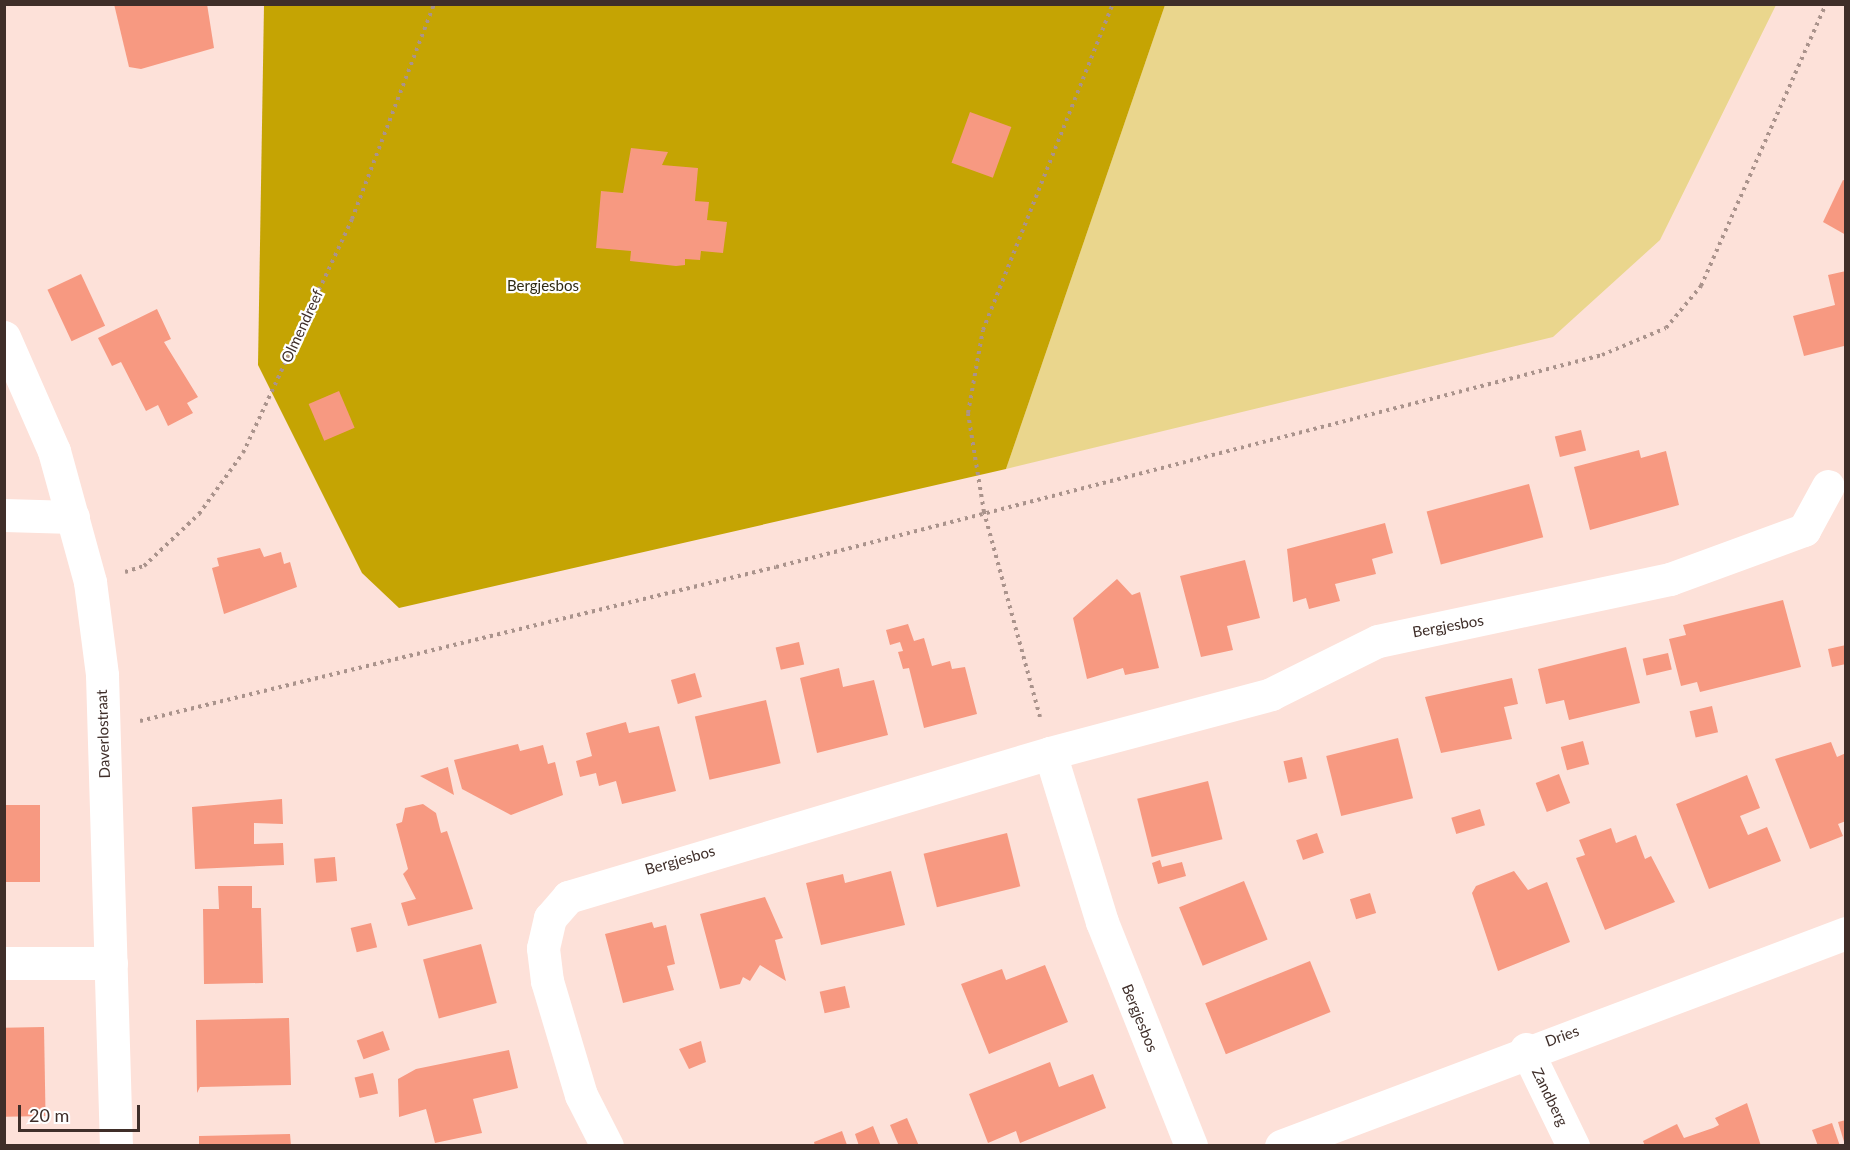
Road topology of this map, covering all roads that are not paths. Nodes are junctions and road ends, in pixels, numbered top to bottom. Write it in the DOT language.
graph roads {
  1 [pos="4,338"];
  2 [pos="1828,486"];
  3 [pos="4,515"];
  4 [pos="73,517"];
  5 [pos="1050,753"];
  6 [pos="1845,933"];
  7 [pos="4,963"];
  8 [pos="111,963"];
  9 [pos="1526,1049"];
  10 [pos="116,1146"];
  11 [pos="607,1146"];
  12 [pos="1191,1146"];
  13 [pos="1281,1146"];
  14 [pos="1573,1146"];
  1 -- 4 [label="street, Daverlostraat"];
  2 -- 5 [label="street, Bergjesbos"];
  3 -- 4 [label="street"];
  4 -- 8 [label="street, Daverlostraat"];
  5 -- 11 [label="street, Bergjesbos"];
  5 -- 12 [label="street, Bergjesbos"];
  6 -- 9 [label="street, Dries"];
  7 -- 8 [label="street"];
  8 -- 10 [label="street, Daverlostraat"];
  9 -- 13 [label="street, Dries"];
  9 -- 14 [label="street, Zandberg"];
}
